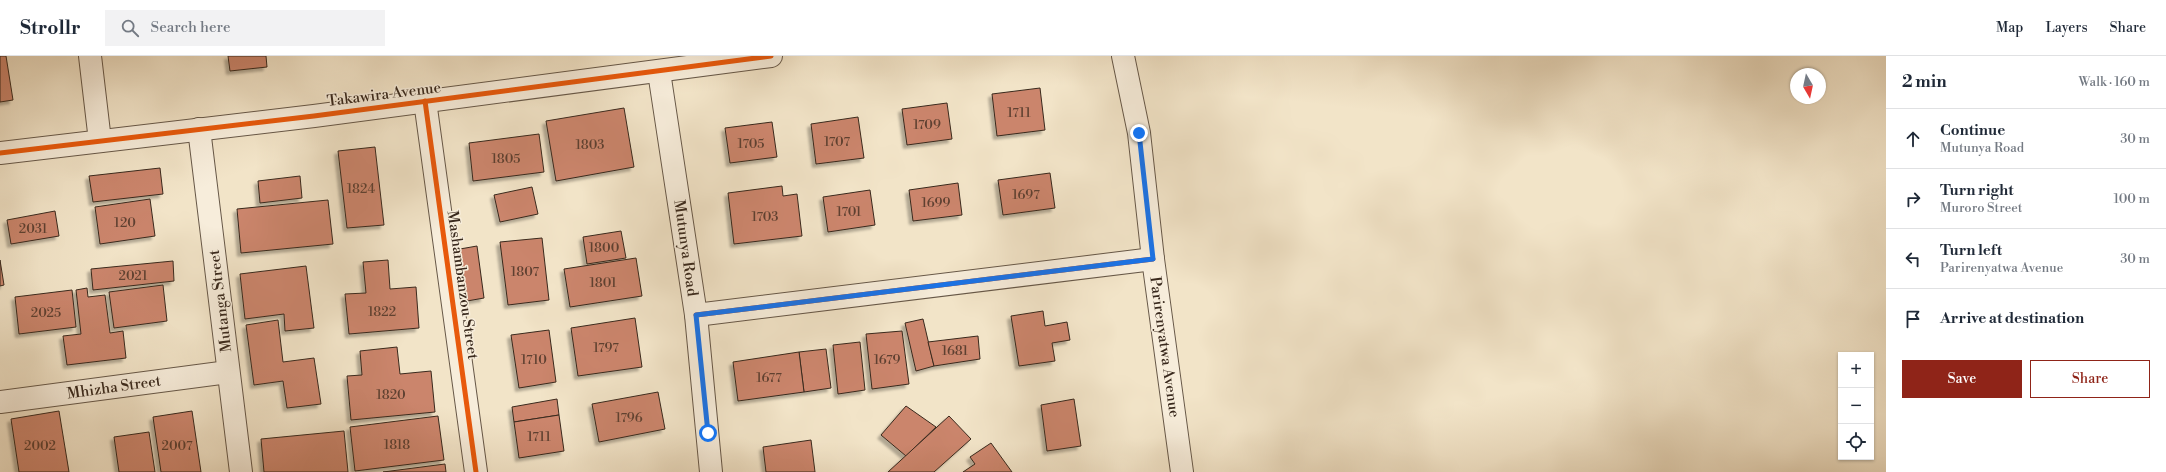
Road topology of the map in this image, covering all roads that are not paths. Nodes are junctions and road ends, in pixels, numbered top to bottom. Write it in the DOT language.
graph roads {
  1 [pos="90,56"];
  2 [pos="764,56"];
  3 [pos="1123,56"];
  4 [pos="659,72"];
  5 [pos="425,101"];
  6 [pos="199,129"];
  7 [pos="100,140"];
  8 [pos="0,153"];
  9 [pos="1153,259"];
  10 [pos="696,315"];
  11 [pos="228,372"];
  12 [pos="0,402"];
  13 [pos="242,472"];
  14 [pos="476,472"];
  15 [pos="711,472"];
  16 [pos="1182,472"];
  1 -- 7 [label="street"];
  2 -- 4 [label="street, Takawira Avenue"];
  3 -- 9 [label="street, Parirenyatwa Avenue"];
  4 -- 5 [label="street, Takawira Avenue"];
  4 -- 10 [label="street, Mutunya Road"];
  5 -- 6 [label="street, Takawira Avenue"];
  5 -- 14 [label="street, Mashambanzou Street"];
  6 -- 7 [label="street, Takawira Avenue"];
  6 -- 11 [label="street, Mutanga Street"];
  7 -- 8 [label="street, Takawira Avenue"];
  9 -- 10 [label="street"];
  9 -- 16 [label="street, Parirenyatwa Avenue"];
  10 -- 15 [label="street, Mutunya Road"];
  11 -- 12 [label="street, Mhizha Street"];
  11 -- 13 [label="street, Mutanga Street"];
}
